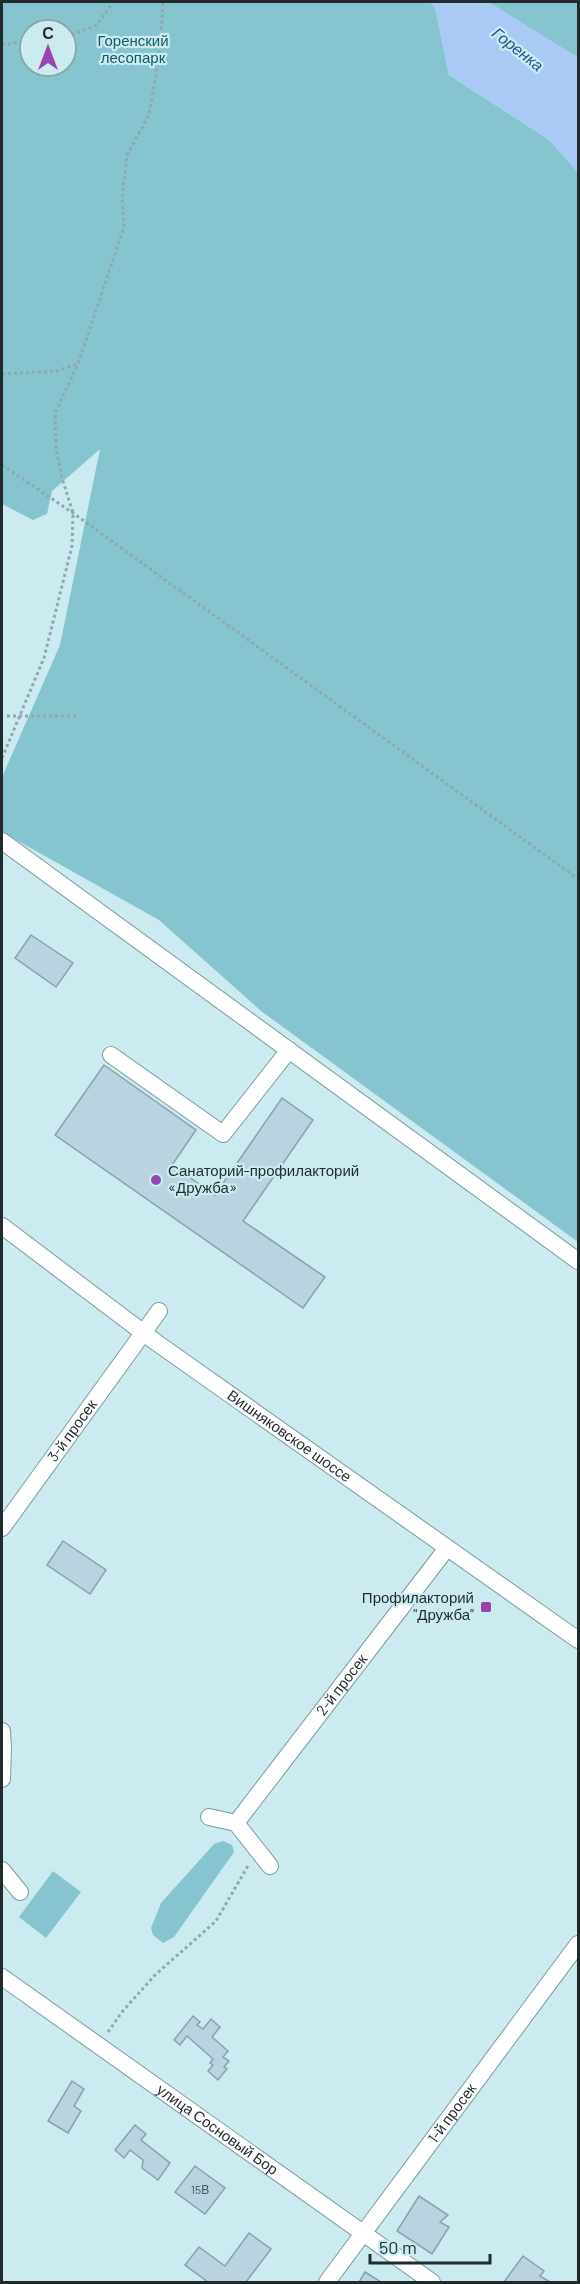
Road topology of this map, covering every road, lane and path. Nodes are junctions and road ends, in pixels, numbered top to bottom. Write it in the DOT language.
graph roads {
  1 [pos="113,2"];
  2 [pos="163,2"];
  3 [pos="78,33"];
  4 [pos="18,43"];
  5 [pos="2,45"];
  6 [pos="78,364"];
  7 [pos="2,374"];
  8 [pos="2,465"];
  9 [pos="73,513"];
  10 [pos="7,716"];
  11 [pos="19,716"];
  12 [pos="78,716"];
  13 [pos="2,758"];
  14 [pos="2,842"];
  15 [pos="579,879"];
  16 [pos="289,1050"];
  17 [pos="111,1055"];
  18 [pos="2,1226"];
  19 [pos="579,1261"];
  20 [pos="159,1311"];
  21 [pos="142,1332"];
  22 [pos="2,1528"];
  23 [pos="447,1548"];
  24 [pos="579,1640"];
  25 [pos="2,1731"];
  26 [pos="2,1779"];
  27 [pos="209,1817"];
  28 [pos="236,1823"];
  29 [pos="258,1850"];
  30 [pos="270,1866"];
  31 [pos="2,1870"];
  32 [pos="20,1892"];
  33 [pos="579,1944"];
  34 [pos="2,1977"];
  35 [pos="98,2046"];
  36 [pos="363,2233"];
  37 [pos="327,2283"];
  38 [pos="432,2283"];
  1 -- 3 [label="path"];
  2 -- 6 [label="path"];
  4 -- 5 [label="path"];
  6 -- 7 [label="path"];
  6 -- 9 [label="path"];
  8 -- 9 [label="path"];
  9 -- 11 [label="path"];
  9 -- 15 [label="path"];
  10 -- 11 [label="path"];
  11 -- 12 [label="path"];
  11 -- 13 [label="path"];
  14 -- 16 [label="street"];
  16 -- 17 [label="street"];
  16 -- 19 [label="street"];
  18 -- 21 [label="street, Вишняковское шоссе"];
  20 -- 21 [label="street, 3-й просек"];
  21 -- 22 [label="street, 3-й просек"];
  21 -- 23 [label="street, Вишняковское шоссе"];
  23 -- 24 [label="street, Вишняковское шоссе"];
  23 -- 28 [label="street, 2-й просек"];
  25 -- 26 [label="street"];
  27 -- 28 [label="street"];
  28 -- 29 [label="street"];
  29 -- 30 [label="street"];
  29 -- 35 [label="path"];
  31 -- 32 [label="street"];
  33 -- 36 [label="street, 1-й просек"];
  34 -- 35 [label="street, улица Сосновый Бор"];
  35 -- 36 [label="street, улица Сосновый Бор"];
  36 -- 37 [label="street, 1-й просек"];
  36 -- 38 [label="street, улица Сосновый Бор"];
}
